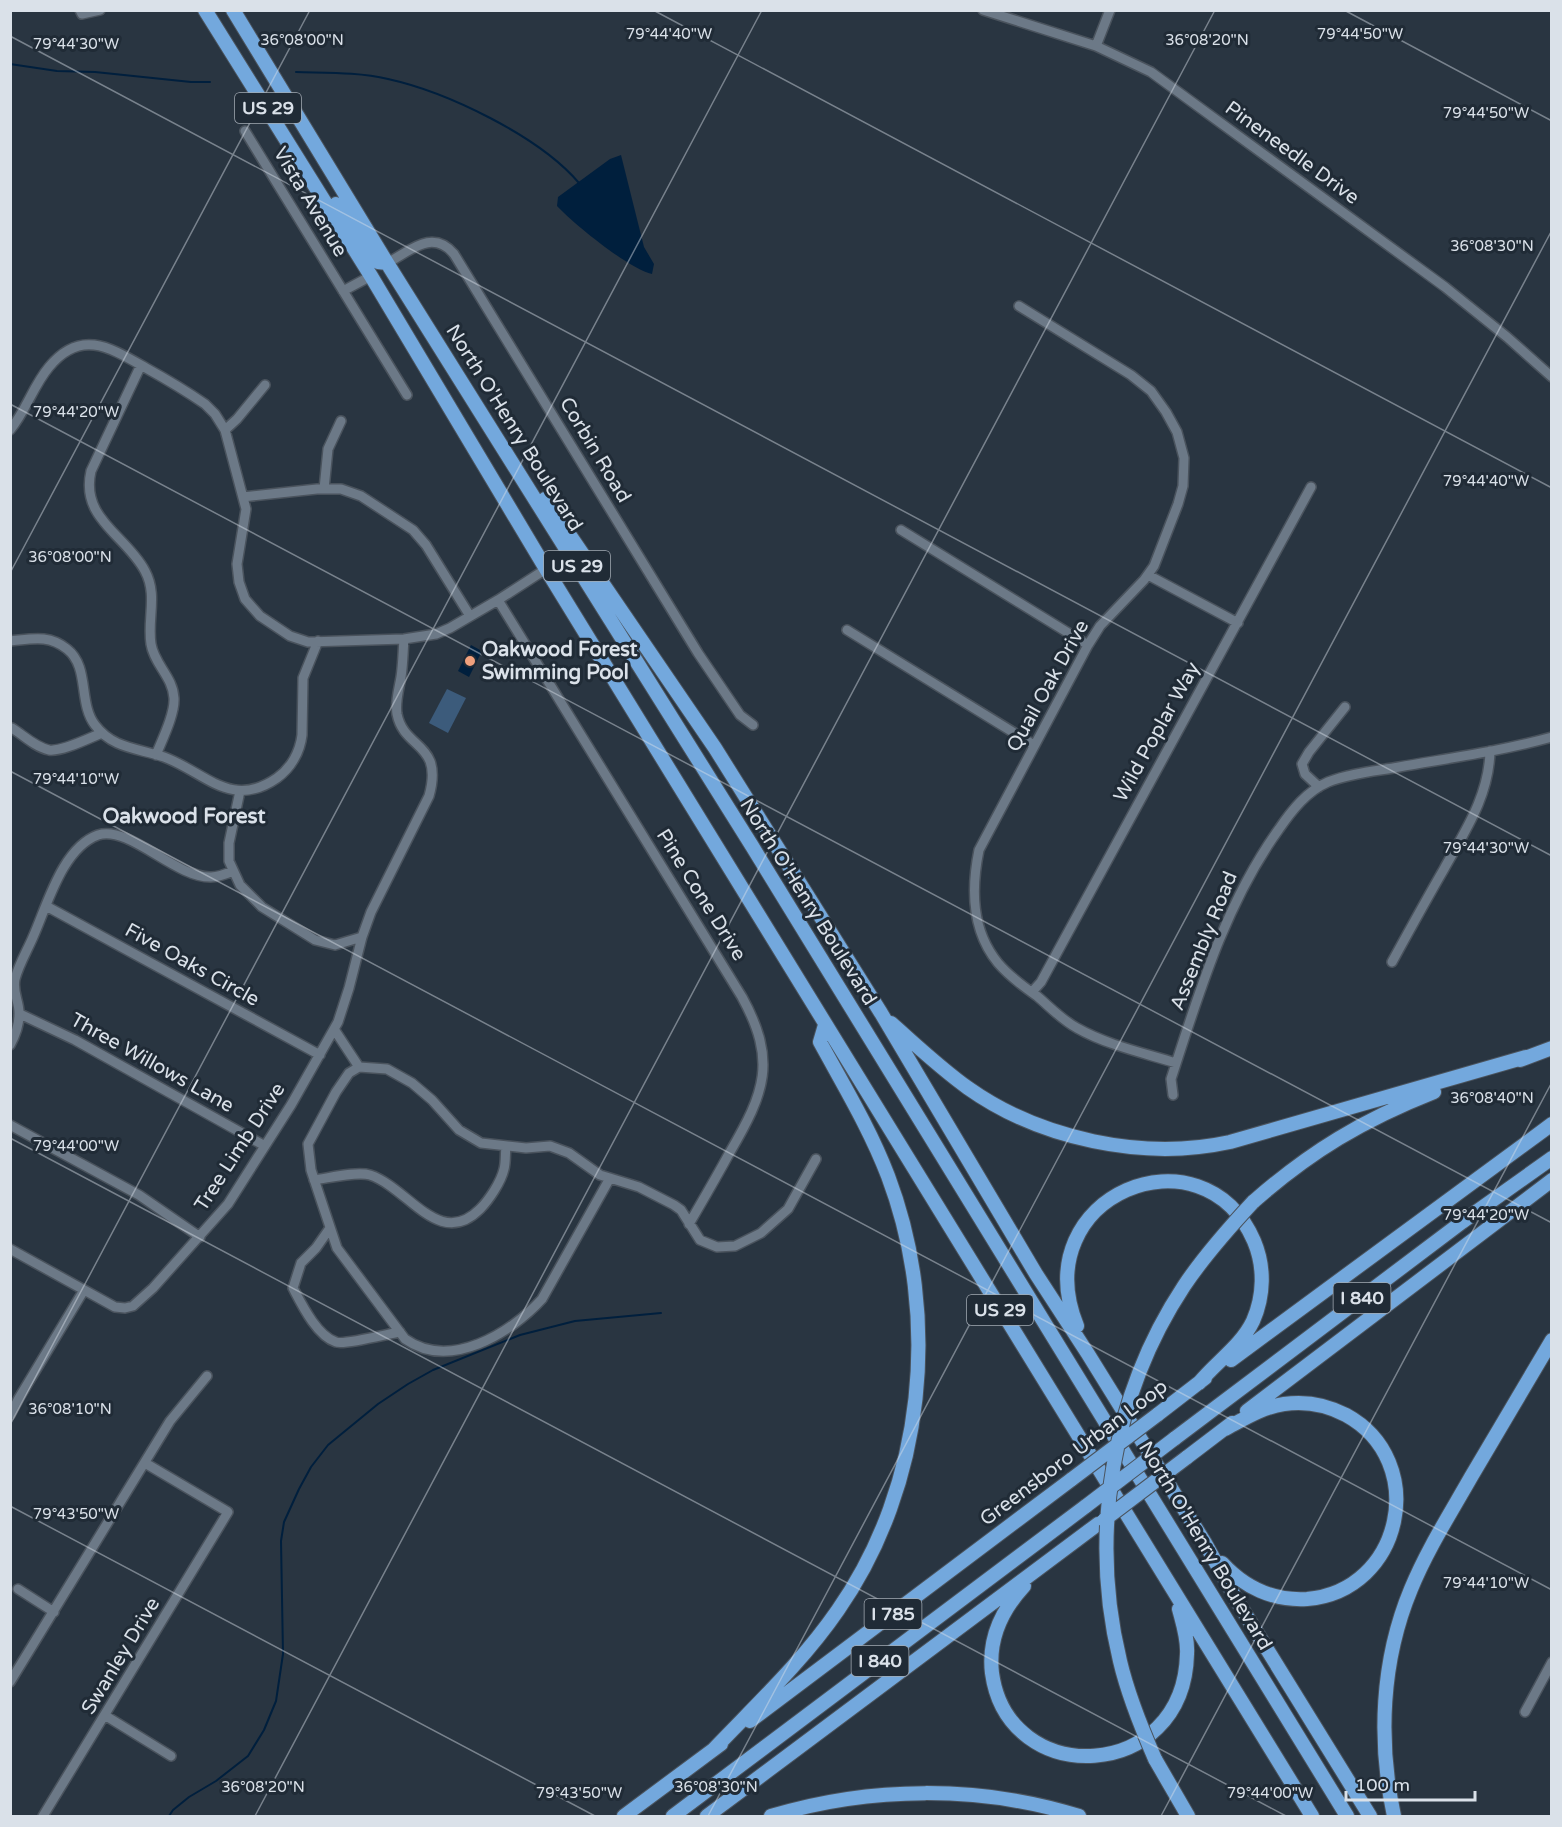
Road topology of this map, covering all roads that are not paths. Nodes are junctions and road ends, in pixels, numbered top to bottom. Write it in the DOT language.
graph roads {
  1 [pos="100,10"];
  2 [pos="206,10"];
  3 [pos="225,10"];
  4 [pos="233,10"];
  5 [pos="983,10"];
  6 [pos="1110,10"];
  7 [pos="81,12"];
  8 [pos="1096,46"];
  9 [pos="262,60"];
  10 [pos="245,131"];
  11 [pos="290,145"];
  12 [pos="387,263"];
  13 [pos="371,276"];
  14 [pos="343,291"];
  15 [pos="1019,306"];
  16 [pos="141,365"];
  17 [pos="1551,377"];
  18 [pos="264,385"];
  19 [pos="406,395"];
  20 [pos="483,415"];
  21 [pos="341,422"];
  22 [pos="10,430"];
  23 [pos="225,430"];
  24 [pos="1311,487"];
  25 [pos="324,489"];
  26 [pos="243,497"];
  27 [pos="901,531"];
  28 [pos="546,569"];
  29 [pos="1148,575"];
  30 [pos="498,600"];
  31 [pos="470,616"];
  32 [pos="1238,623"];
  33 [pos="847,630"];
  34 [pos="404,639"];
  35 [pos="10,641"];
  36 [pos="318,641"];
  37 [pos="1088,645"];
  38 [pos="1345,707"];
  39 [pos="753,725"];
  40 [pos="12,728"];
  41 [pos="102,733"];
  42 [pos="1551,737"];
  43 [pos="1034,745"];
  44 [pos="1490,751"];
  45 [pos="156,755"];
  46 [pos="1319,787"];
  47 [pos="240,790"];
  48 [pos="233,871"];
  49 [pos="46,906"];
  50 [pos="362,937"];
  51 [pos="1392,962"];
  52 [pos="1032,992"];
  53 [pos="881,1013"];
  54 [pos="20,1014"];
  55 [pos="825,1025"];
  56 [pos="334,1029"];
  57 [pos="10,1045"];
  58 [pos="1551,1048"];
  59 [pos="320,1055"];
  60 [pos="1526,1058"];
  61 [pos="1176,1064"];
  62 [pos="359,1067"];
  63 [pos="1173,1095"];
  64 [pos="1551,1124"];
  65 [pos="10,1125"];
  66 [pos="265,1146"];
  67 [pos="506,1146"];
  68 [pos="1551,1158"];
  69 [pos="816,1160"];
  70 [pos="610,1178"];
  71 [pos="314,1180"];
  72 [pos="1551,1180"];
  73 [pos="689,1224"];
  74 [pos="330,1228"];
  75 [pos="200,1236"];
  76 [pos="10,1249"];
  77 [pos="84,1290"];
  78 [pos="400,1332"];
  79 [pos="1551,1340"];
  80 [pos="1088,1354"];
  81 [pos="207,1376"];
  82 [pos="1199,1383"];
  83 [pos="10,1415"];
  84 [pos="1225,1429"];
  85 [pos="145,1463"];
  86 [pos="1205,1543"];
  87 [pos="1039,1569"];
  88 [pos="18,1589"];
  89 [pos="1176,1595"];
  90 [pos="54,1612"];
  91 [pos="1551,1662"];
  92 [pos="10,1682"];
  93 [pos="1525,1712"];
  94 [pos="106,1716"];
  95 [pos="714,1749"];
  96 [pos="171,1755"];
  97 [pos="43,1816"];
  98 [pos="624,1816"];
  99 [pos="673,1816"];
  100 [pos="707,1816"];
  101 [pos="771,1816"];
  102 [pos="1079,1816"];
  103 [pos="1188,1816"];
  104 [pos="1312,1816"];
  105 [pos="1347,1816"];
  106 [pos="1370,1816"];
  107 [pos="1394,1816"];
  1 -- 7 [label="street"];
  2 -- 11 [label="highway, US 29"];
  3 -- 9 [label="highway"];
  4 -- 9 [label="highway, North O'Henry Boulevard / US 29"];
  5 -- 8 [label="street, Pineneedle Drive"];
  6 -- 8 [label="street"];
  8 -- 17 [label="street, Pineneedle Drive"];
  9 -- 12 [label="highway, North O'Henry Boulevard / US 29"];
  10 -- 14 [label="street, Vista Avenue"];
  11 -- 12 [label="highway"];
  11 -- 13 [label="highway, US 29"];
  12 -- 20 [label="highway, North O'Henry Boulevard / US 29"];
  12 -- 39 [label="street, Corbin Road"];
  13 -- 14 [label="street"];
  13 -- 28 [label="highway, US 29"];
  14 -- 19 [label="street, Vista Avenue"];
  15 -- 29 [label="street, Quail Oak Drive"];
  16 -- 22 [label="street"];
  16 -- 23 [label="street"];
  16 -- 45 [label="street"];
  18 -- 23 [label="street"];
  20 -- 53 [label="highway"];
  20 -- 105 [label="highway, North O'Henry Boulevard / US 29"];
  21 -- 25 [label="street"];
  23 -- 26 [label="street"];
  24 -- 32 [label="street, Wild Poplar Way"];
  25 -- 26 [label="street"];
  25 -- 31 [label="street"];
  26 -- 36 [label="street"];
  27 -- 37 [label="street"];
  28 -- 30 [label="street"];
  28 -- 55 [label="highway, US 29"];
  29 -- 32 [label="street"];
  29 -- 37 [label="street, Quail Oak Drive"];
  30 -- 31 [label="street"];
  30 -- 73 [label="street, Pine Cone Drive"];
  31 -- 34 [label="street"];
  32 -- 52 [label="street, Wild Poplar Way"];
  33 -- 43 [label="street"];
  34 -- 36 [label="street"];
  34 -- 50 [label="street, Tree Limb Drive"];
  35 -- 41 [label="street"];
  36 -- 47 [label="street"];
  37 -- 43 [label="street, Quail Oak Drive"];
  38 -- 46 [label="street"];
  40 -- 41 [label="street"];
  41 -- 45 [label="street"];
  42 -- 44 [label="street, Assembly Road"];
  43 -- 52 [label="street, Quail Oak Drive"];
  44 -- 46 [label="street, Assembly Road"];
  44 -- 51 [label="street"];
  45 -- 47 [label="street"];
  46 -- 61 [label="street, Assembly Road"];
  47 -- 48 [label="street"];
  48 -- 49 [label="street"];
  48 -- 50 [label="street"];
  49 -- 54 [label="street"];
  49 -- 59 [label="street, Five Oaks Circle"];
  50 -- 56 [label="street, Tree Limb Drive"];
  52 -- 61 [label="street, Quail Oak Drive"];
  53 -- 60 [label="highway"];
  53 -- 80 [label="highway"];
  54 -- 57 [label="street"];
  54 -- 66 [label="street, Three Willows Lane"];
  55 -- 89 [label="highway, US 29"];
  55 -- 95 [label="highway"];
  56 -- 59 [label="street, Tree Limb Drive"];
  56 -- 62 [label="street"];
  58 -- 60 [label="highway"];
  59 -- 66 [label="street, Tree Limb Drive"];
  60 -- 103 [label="highway, bridge"];
  61 -- 63 [label="street, Assembly Road"];
  62 -- 67 [label="street"];
  62 -- 71 [label="street"];
  64 -- 82 [label="highway, Greensboro Urban Loop / I 840"];
  65 -- 75 [label="street"];
  66 -- 75 [label="street, Tree Limb Drive"];
  67 -- 70 [label="street"];
  67 -- 71 [label="street"];
  68 -- 99 [label="highway, I 840, bridge"];
  69 -- 73 [label="street"];
  70 -- 73 [label="street"];
  70 -- 78 [label="street"];
  71 -- 74 [label="street"];
  72 -- 84 [label="highway"];
  74 -- 78 [label="street"];
  74 -- 78 [label="street"];
  75 -- 77 [label="street, Tree Limb Drive"];
  76 -- 77 [label="street, Tree Limb Drive"];
  77 -- 83 [label="street"];
  79 -- 107 [label="highway"];
  80 -- 82 [label="highway"];
  80 -- 86 [label="highway"];
  81 -- 85 [label="street"];
  82 -- 95 [label="highway, Greensboro Urban Loop / I 785, bridge"];
  84 -- 86 [label="highway"];
  84 -- 87 [label="highway, bridge"];
  85 -- 90 [label="street"];
  85 -- 94 [label="street, Swanley Drive"];
  86 -- 106 [label="highway"];
  87 -- 89 [label="highway"];
  87 -- 100 [label="highway"];
  88 -- 90 [label="street"];
  89 -- 104 [label="highway, US 29"];
  90 -- 92 [label="street"];
  91 -- 93 [label="street"];
  94 -- 96 [label="street"];
  94 -- 97 [label="street, Swanley Drive"];
  95 -- 98 [label="highway, Greensboro Urban Loop / I 785"];
  101 -- 102 [label="highway"];
}
